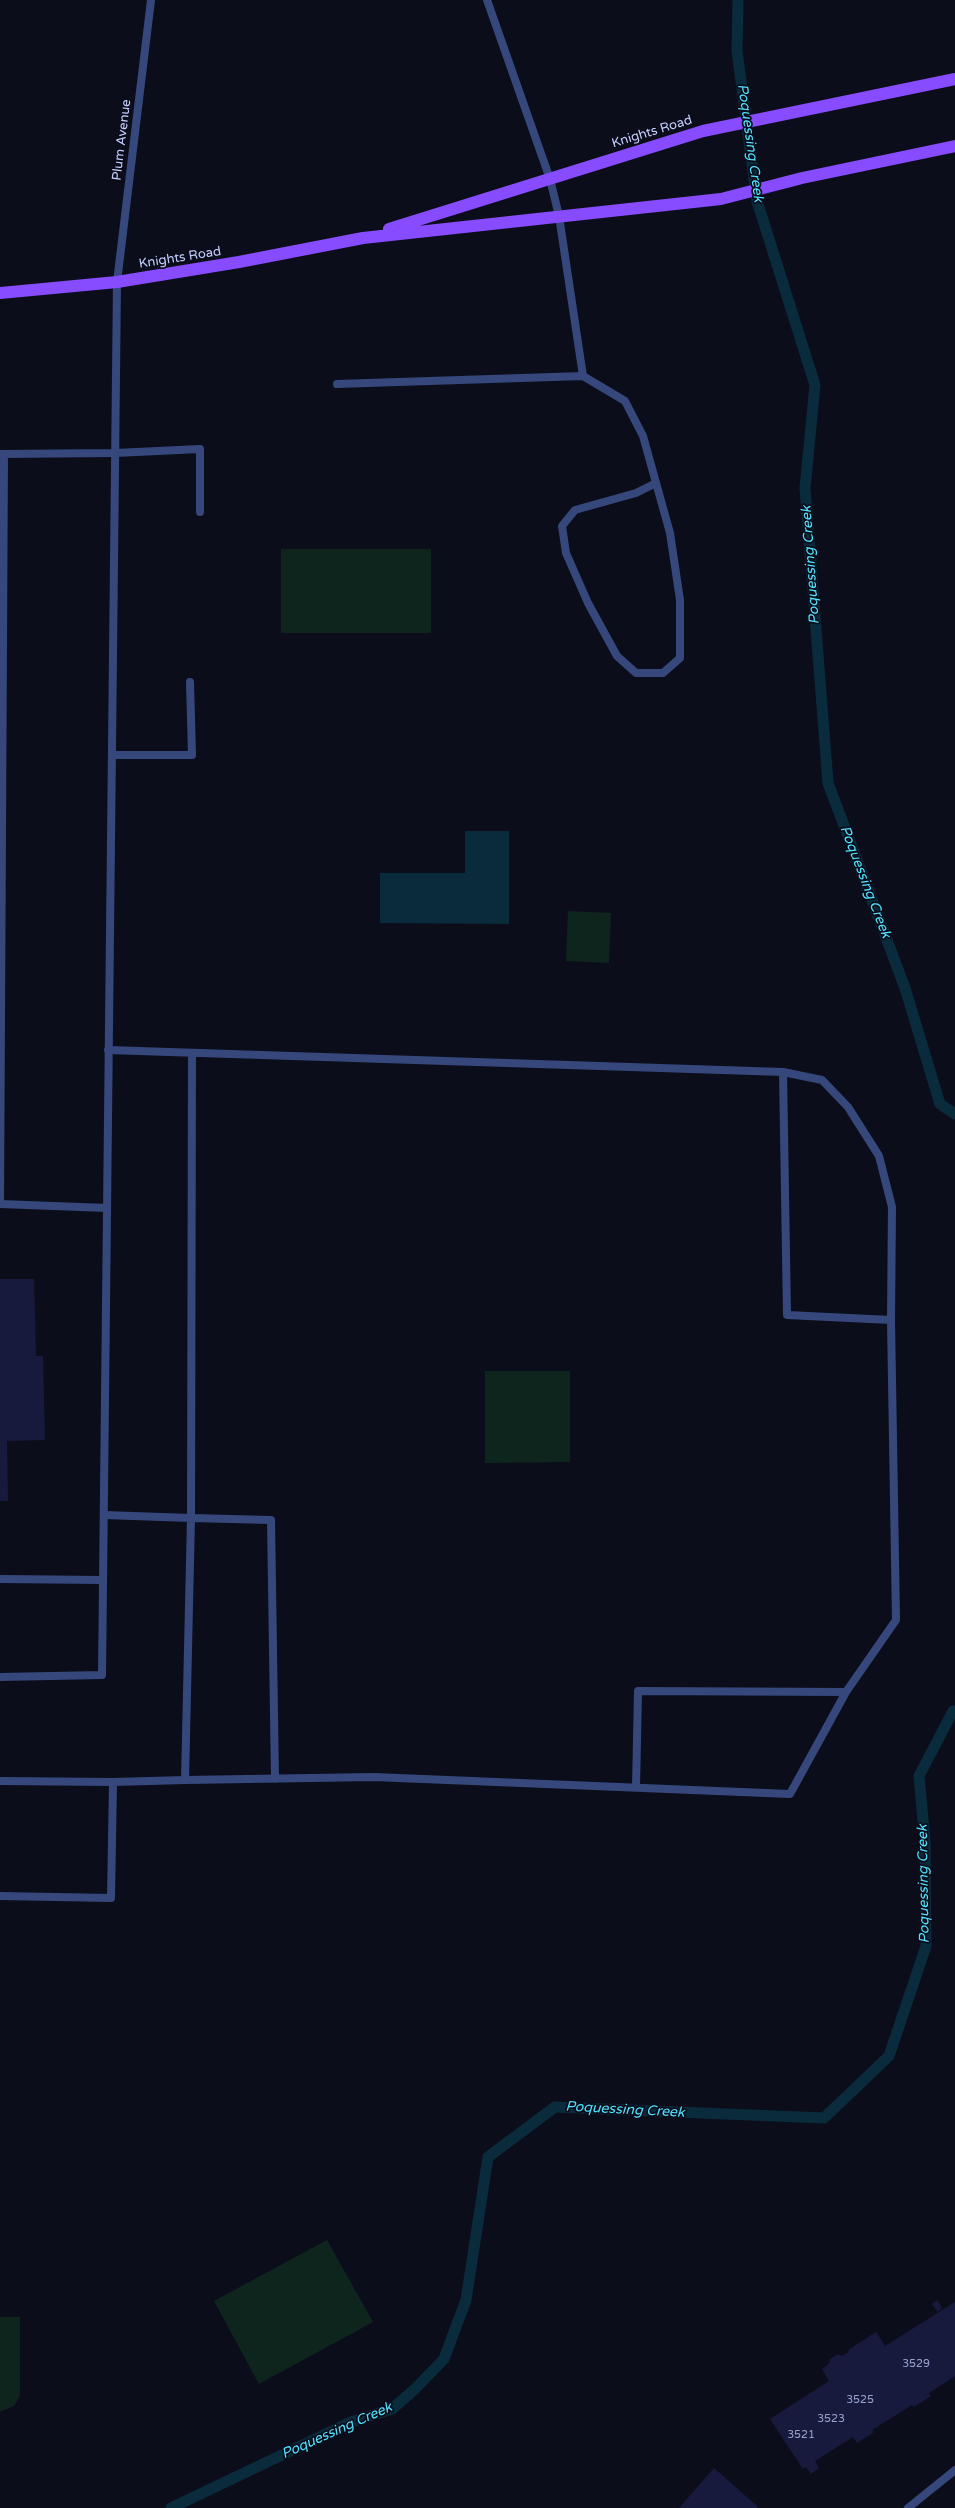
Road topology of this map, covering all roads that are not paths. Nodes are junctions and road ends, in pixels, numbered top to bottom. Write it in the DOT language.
graph roads {
  1 [pos="151,0"];
  2 [pos="487,0"];
  3 [pos="955,79"];
  4 [pos="955,146"];
  5 [pos="550,179"];
  6 [pos="559,216"];
  7 [pos="363,238"];
  8 [pos="117,282"];
  9 [pos="0,293"];
  10 [pos="583,376"];
  11 [pos="337,384"];
  12 [pos="115,453"];
  13 [pos="2,454"];
  14 [pos="656,483"];
  15 [pos="200,512"];
  16 [pos="190,682"];
  17 [pos="112,755"];
  18 [pos="108,1050"];
  19 [pos="192,1053"];
  20 [pos="783,1072"];
  21 [pos="107,1208"];
  22 [pos="891,1320"];
  23 [pos="104,1515"];
  24 [pos="191,1518"];
  25 [pos="0,1579"];
  26 [pos="104,1580"];
  27 [pos="0,1677"];
  28 [pos="846,1692"];
  29 [pos="275,1779"];
  30 [pos="185,1780"];
  31 [pos="0,1782"];
  32 [pos="114,1782"];
  33 [pos="636,1787"];
  34 [pos="0,1896"];
  35 [pos="955,2470"];
  36 [pos="908,2508"];
  1 -- 8 [label="street, Plum Avenue"];
  2 -- 5 [label="street"];
  3 -- 5 [label="main road, Knights Road"];
  4 -- 6 [label="main road, Knights Road"];
  5 -- 6 [label="street"];
  5 -- 7 [label="main road, Knights Road"];
  6 -- 7 [label="main road, Knights Road"];
  6 -- 10 [label="street"];
  7 -- 8 [label="main road, Knights Road"];
  8 -- 9 [label="main road, Knights Road"];
  8 -- 12 [label="street, Plum Avenue"];
  10 -- 11 [label="street"];
  10 -- 14 [label="street"];
  12 -- 13 [label="street"];
  12 -- 15 [label="street"];
  12 -- 17 [label="street, Plum Avenue"];
  13 -- 21 [label="street"];
  14 -- 14 [label="street"];
  16 -- 17 [label="street"];
  17 -- 18 [label="street, Plum Avenue"];
  18 -- 19 [label="street"];
  18 -- 21 [label="street, Plum Avenue"];
  19 -- 20 [label="street"];
  19 -- 24 [label="street"];
  20 -- 22 [label="street"];
  20 -- 22 [label="street"];
  21 -- 23 [label="street, Plum Avenue"];
  22 -- 28 [label="street"];
  23 -- 24 [label="street"];
  23 -- 26 [label="street, Plum Avenue"];
  24 -- 29 [label="street"];
  24 -- 30 [label="street"];
  25 -- 26 [label="street"];
  26 -- 27 [label="street, Plum Avenue"];
  28 -- 33 [label="street"];
  28 -- 33 [label="street"];
  29 -- 30 [label="street"];
  29 -- 33 [label="street"];
  30 -- 32 [label="street"];
  31 -- 32 [label="street"];
  32 -- 34 [label="street"];
  35 -- 36 [label="street"];
}
